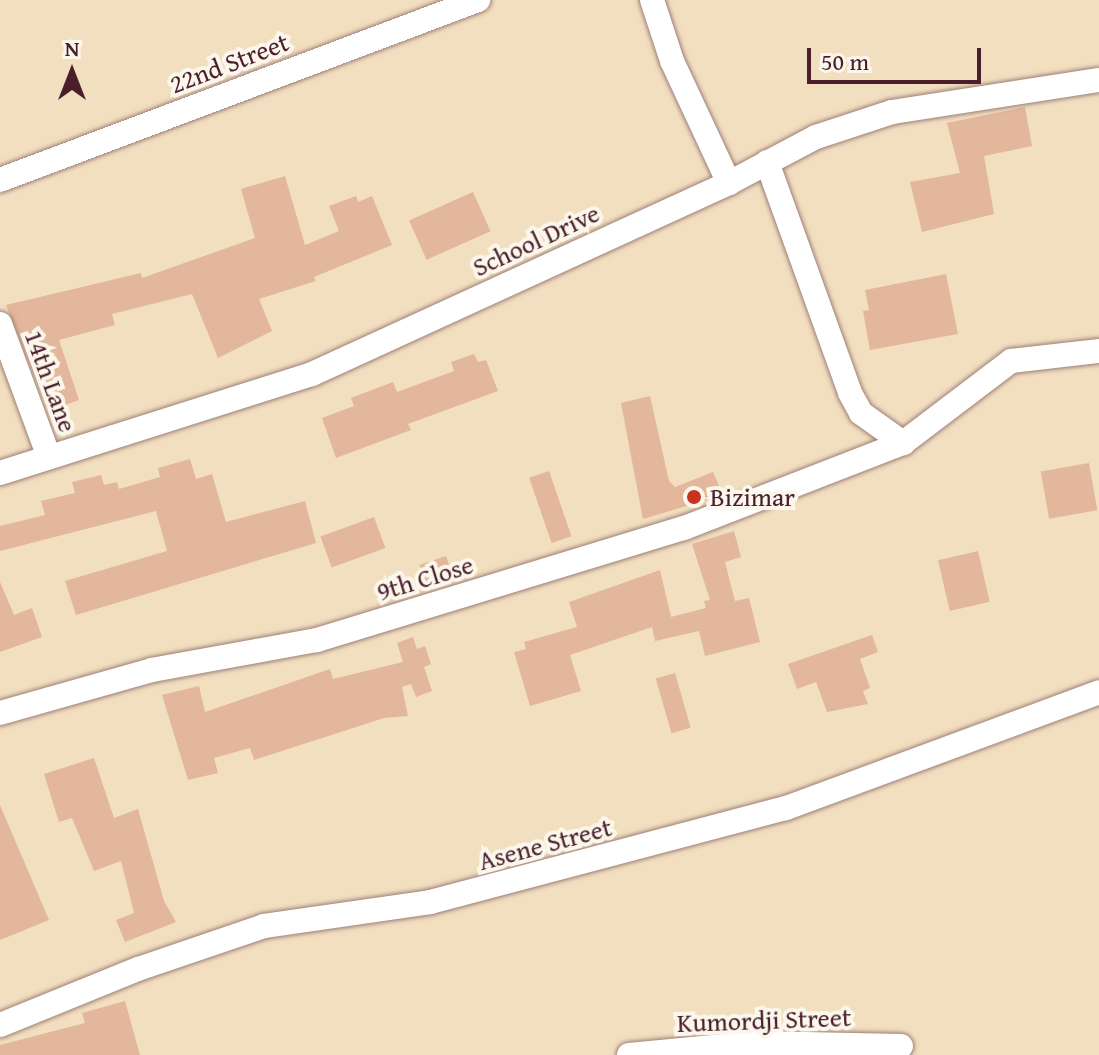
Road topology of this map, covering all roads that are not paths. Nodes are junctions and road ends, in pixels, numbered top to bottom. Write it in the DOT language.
graph roads {
  1 [pos="478,0"];
  2 [pos="652,0"];
  3 [pos="1099,80"];
  4 [pos="767,162"];
  5 [pos="0,180"];
  6 [pos="729,183"];
  7 [pos="0,324"];
  8 [pos="1099,351"];
  9 [pos="903,443"];
  10 [pos="49,457"];
  11 [pos="0,473"];
  12 [pos="1099,692"];
  13 [pos="0,713"];
  14 [pos="0,1025"];
  15 [pos="901,1046"];
  16 [pos="629,1055"];
  1 -- 5 [label="street, 22nd Street"];
  2 -- 6 [label="street"];
  3 -- 4 [label="street, School Drive"];
  4 -- 6 [label="street, School Drive"];
  4 -- 9 [label="street"];
  6 -- 10 [label="street, School Drive"];
  7 -- 10 [label="street, 14th Lane"];
  8 -- 9 [label="street, 9th Close"];
  9 -- 13 [label="street, 9th Close"];
  10 -- 11 [label="street, School Drive"];
  12 -- 14 [label="street, Asene Street"];
  15 -- 16 [label="street, Kumordji Street"];
}
